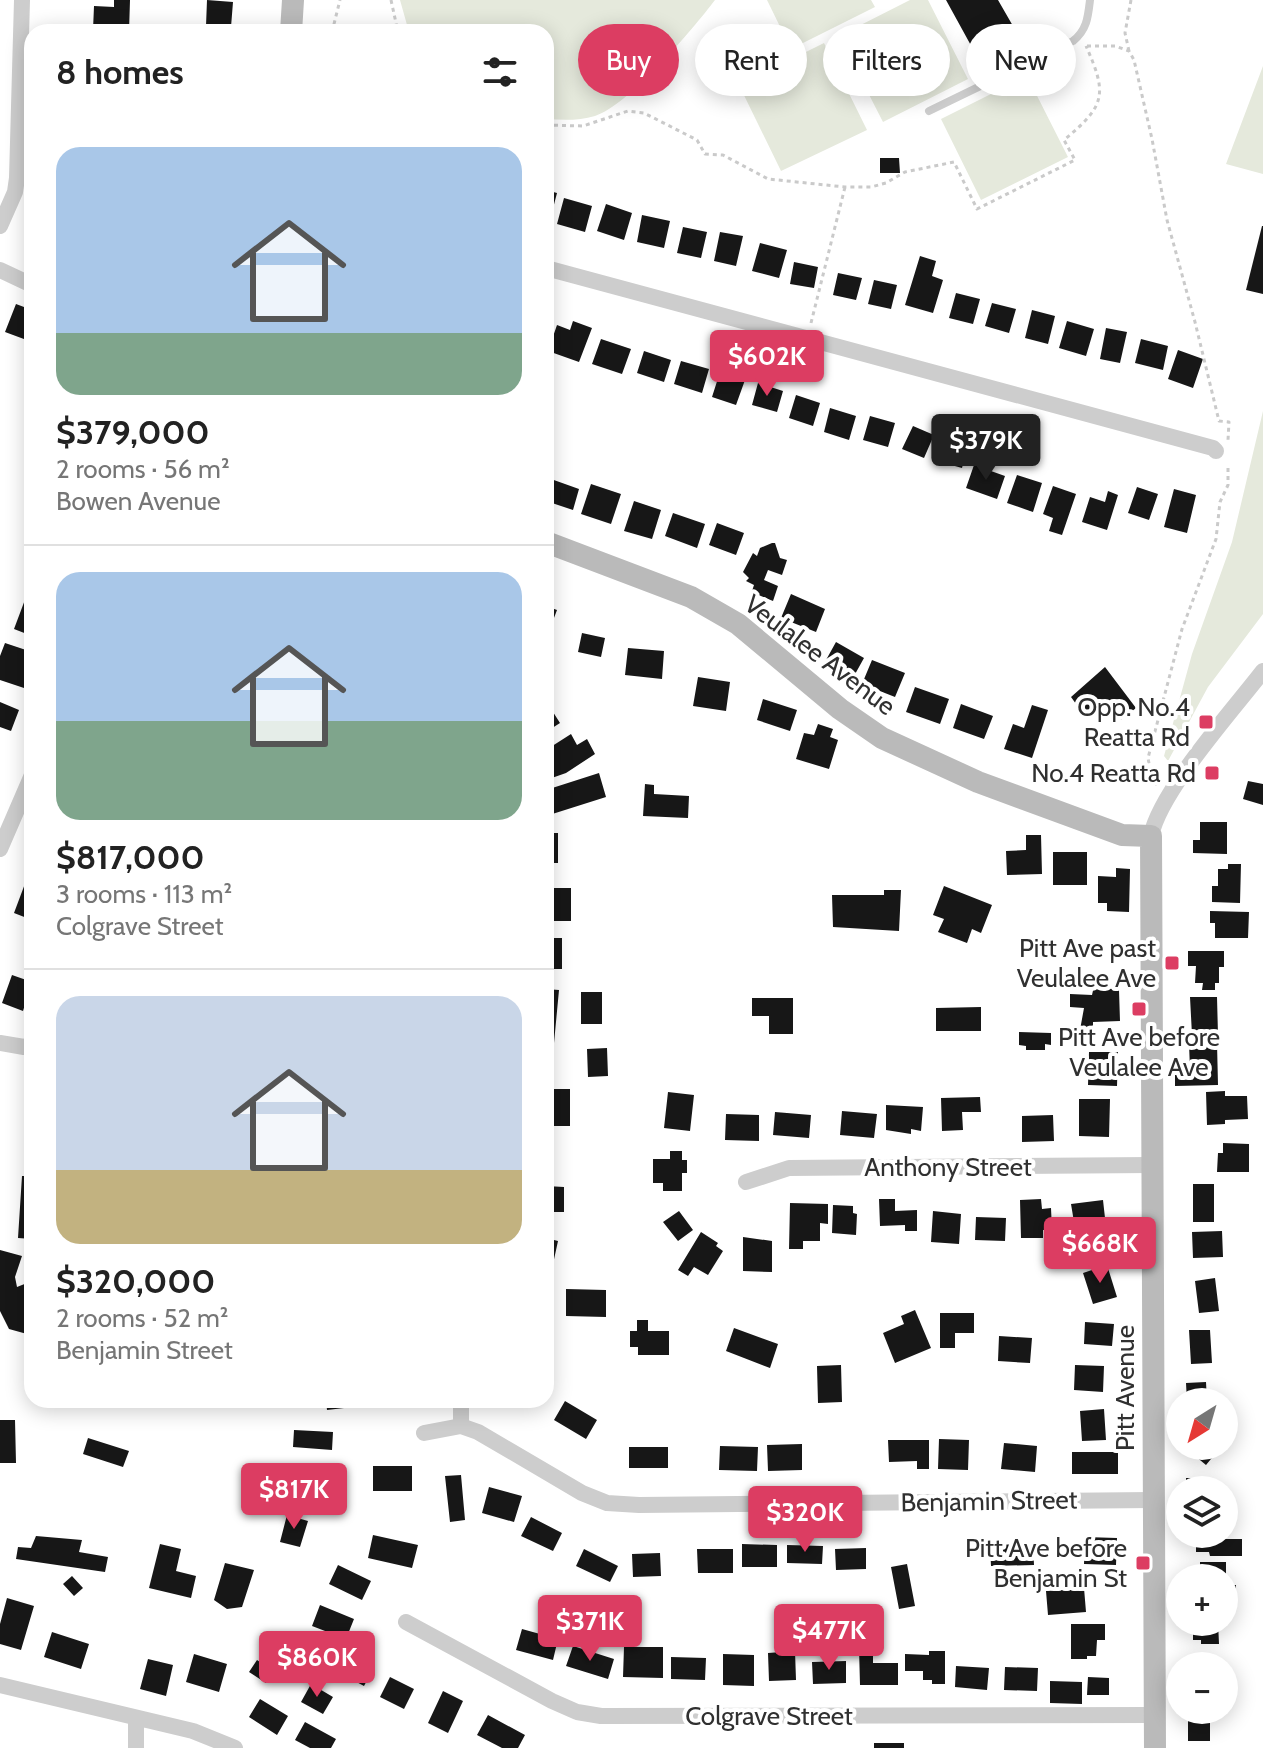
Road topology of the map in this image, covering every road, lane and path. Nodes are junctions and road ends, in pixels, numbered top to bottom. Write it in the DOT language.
graph roads {
  1 [pos="22,0"];
  2 [pos="293,0"];
  3 [pos="340,0"];
  4 [pos="391,0"];
  5 [pos="1090,0"];
  6 [pos="1131,0"];
  7 [pos="292,24"];
  8 [pos="334,24"];
  9 [pos="396,24"];
  10 [pos="1082,34"];
  11 [pos="1086,46"];
  12 [pos="1129,51"];
  13 [pos="929,111"];
  14 [pos="554,125"];
  15 [pos="845,187"];
  16 [pos="0,226"];
  17 [pos="0,270"];
  18 [pos="554,270"];
  19 [pos="24,281"];
  20 [pos="807,337"];
  21 [pos="1224,452"];
  22 [pos="554,545"];
  23 [pos="1263,671"];
  24 [pos="1159,788"];
  25 [pos="24,794"];
  26 [pos="1151,836"];
  27 [pos="0,849"];
  28 [pos="0,1043"];
  29 [pos="24,1047"];
  30 [pos="1152,1165"];
  31 [pos="746,1182"];
  32 [pos="461,1408"];
  33 [pos="461,1426"];
  34 [pos="424,1433"];
  35 [pos="1153,1500"];
  36 [pos="406,1622"];
  37 [pos="0,1685"];
  38 [pos="1155,1715"];
  39 [pos="136,1719"];
  40 [pos="136,1748"];
  41 [pos="235,1748"];
  42 [pos="1155,1748"];
  1 -- 16 [label="street"];
  2 -- 7 [label="street"];
  3 -- 8 [label="path"];
  4 -- 9 [label="path"];
  5 -- 10 [label="lane"];
  6 -- 12 [label="path"];
  10 -- 11 [label="path"];
  10 -- 13 [label="lane"];
  11 -- 12 [label="path"];
  11 -- 15 [label="path"];
  12 -- 21 [label="path"];
  14 -- 15 [label="path"];
  15 -- 20 [label="path"];
  17 -- 19 [label="street"];
  18 -- 20 [label="street"];
  20 -- 21 [label="street"];
  21 -- 24 [label="path"];
  22 -- 26 [label="street, Veulalee Avenue"];
  23 -- 26 [label="street"];
  25 -- 27 [label="street"];
  26 -- 30 [label="street, Pitt Avenue"];
  28 -- 29 [label="street"];
  30 -- 31 [label="street, Anthony Street"];
  30 -- 35 [label="street, Pitt Avenue"];
  32 -- 33 [label="street"];
  33 -- 34 [label="street"];
  33 -- 35 [label="street, Benjamin Street"];
  35 -- 38 [label="street, Pitt Avenue"];
  36 -- 38 [label="street, Colgrave Street"];
  37 -- 39 [label="street"];
  38 -- 42 [label="street, Pitt Avenue"];
  39 -- 40 [label="street"];
  39 -- 41 [label="street"];
}
